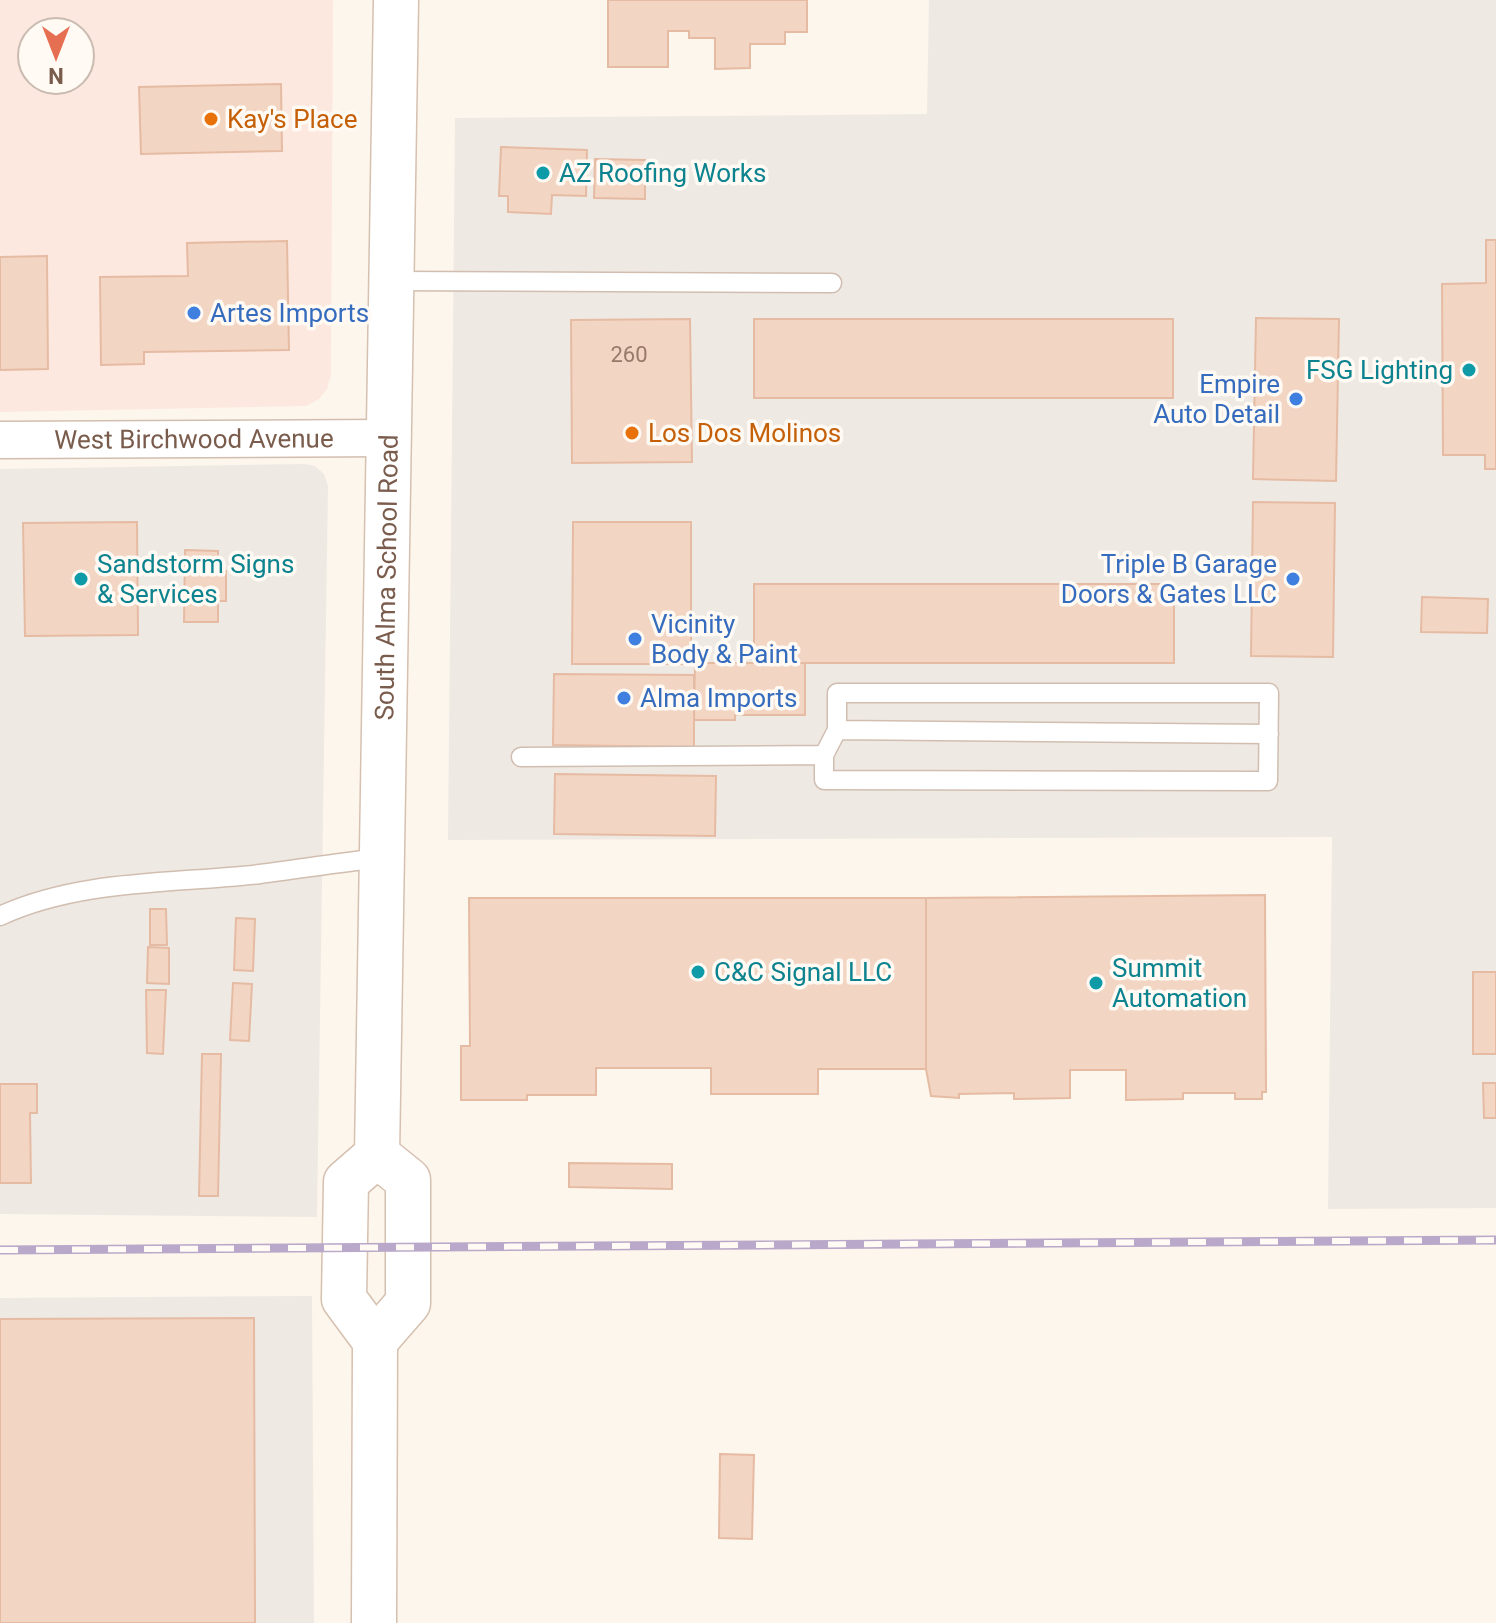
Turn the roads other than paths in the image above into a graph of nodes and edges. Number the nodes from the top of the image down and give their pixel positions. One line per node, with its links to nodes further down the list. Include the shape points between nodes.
1 (396, 0): 2 (main road, South Alma School Road)
2 (391, 281): 3 (lane); 4 (main road, South Alma School Road)
3 (832, 283)
4 (388, 438): 5 (street, West Birchwood Avenue); 10 (main road, South Alma School Road)
5 (0, 440)
6 (837, 730): 7 (lane); 7 (lane, via 837,693 1269,693); 8 (lane)
7 (1269, 734): 8 (lane, via 1268,781 824,780)
8 (824, 755): 9 (lane)
9 (521, 757)
10 (382, 858): 11 (lane, via 140,883 39,900); 12 (main road, South Alma School Road)
11 (0, 916)
12 (377, 1155): 13 (main road, via 346,1182 344,1299); 13 (main road, via 408,1180 408,1303)
13 (375, 1341): 14 (main road)
14 (374, 1623)

